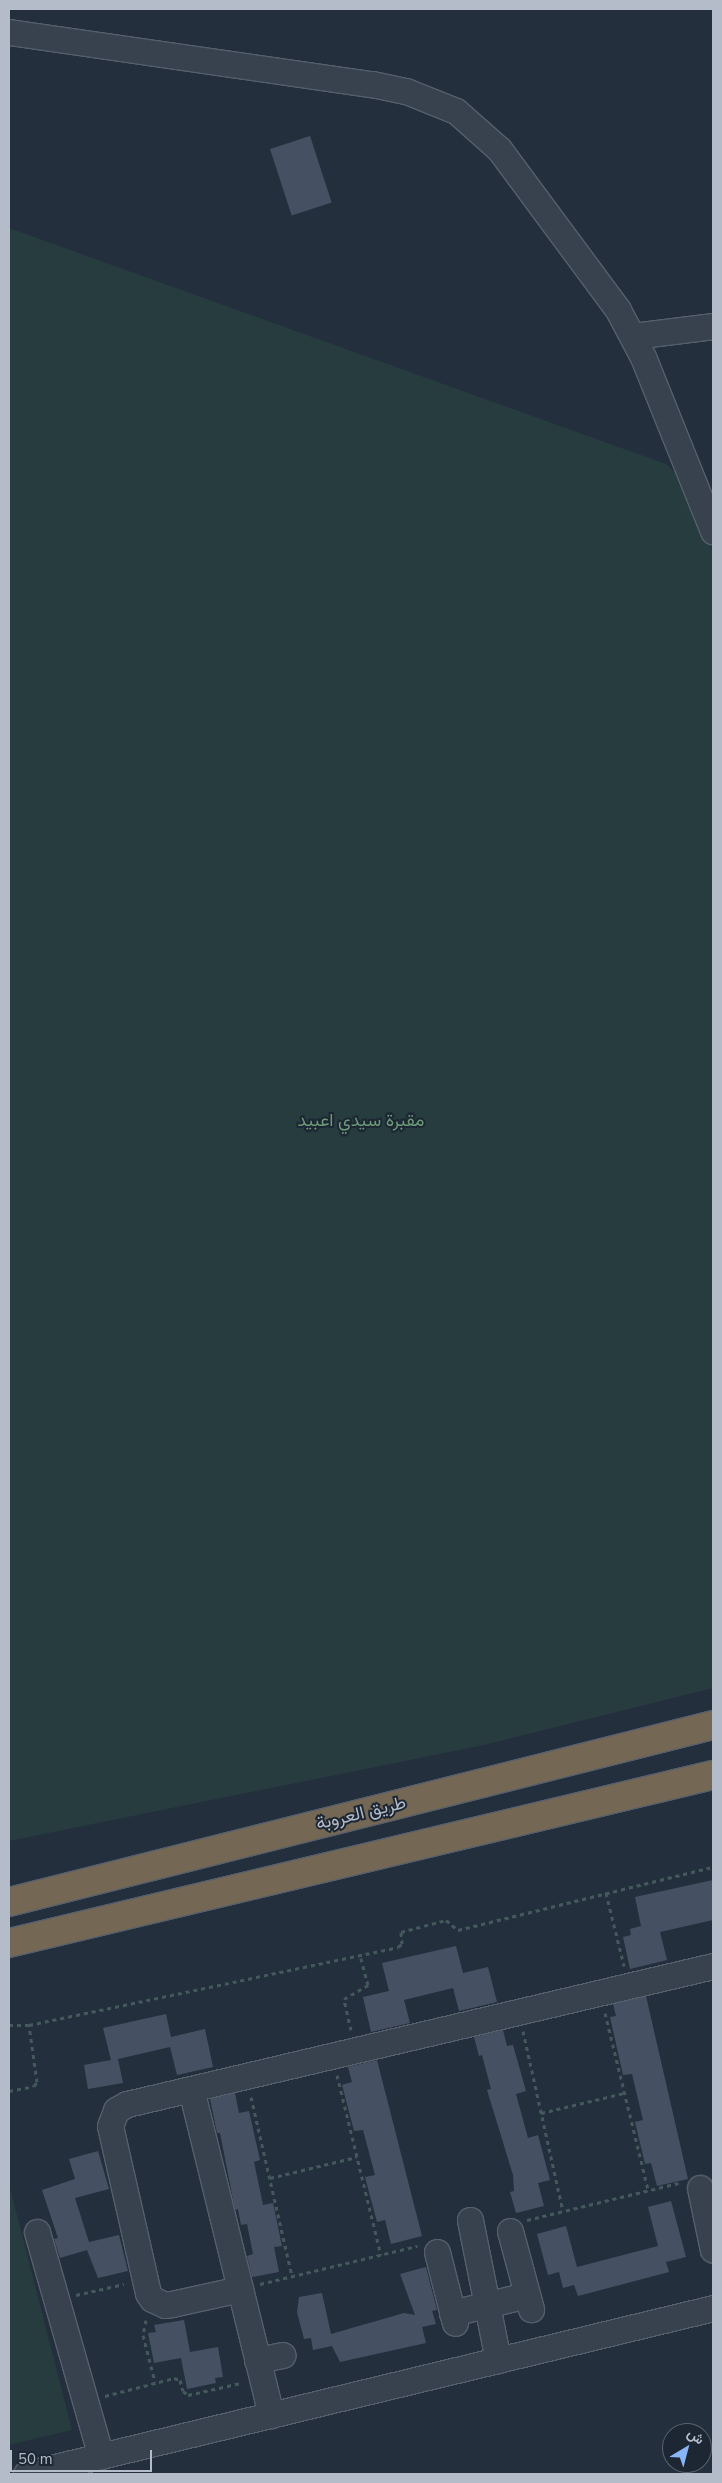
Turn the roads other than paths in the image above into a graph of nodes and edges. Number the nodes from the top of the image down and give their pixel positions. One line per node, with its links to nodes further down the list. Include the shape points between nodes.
1 (9, 32): 3 (street, via 372,84 406,91 448,107 478,128 499,149 601,285)
2 (713, 326): 3 (street)
3 (633, 336): 4 (street)
4 (713, 531)
5 (713, 1725): 7 (highway, طريق العروبة)
6 (713, 1775): 8 (highway)
7 (9, 1902)
8 (9, 1943)
9 (713, 1966): 10 (street)
10 (190, 2089): 17 (street); 17 (street, via 121,2106 110,2120 144,2278 148,2293 158,2303 172,2304)
11 (700, 2188): 15 (street)
12 (470, 2220): 18 (street)
13 (510, 2231): 18 (street, via 529,2302)
14 (37, 2232): 24 (street)
15 (713, 2247)
16 (437, 2252): 18 (street, via 453,2318)
17 (240, 2289): 22 (street)
18 (487, 2304): 21 (street)
19 (713, 2308): 21 (street)
20 (283, 2355): 22 (street)
21 (498, 2360): 23 (street)
22 (260, 2369): 23 (street)
23 (271, 2415): 24 (street)
24 (101, 2456): 25 (street)
25 (26, 2474)

